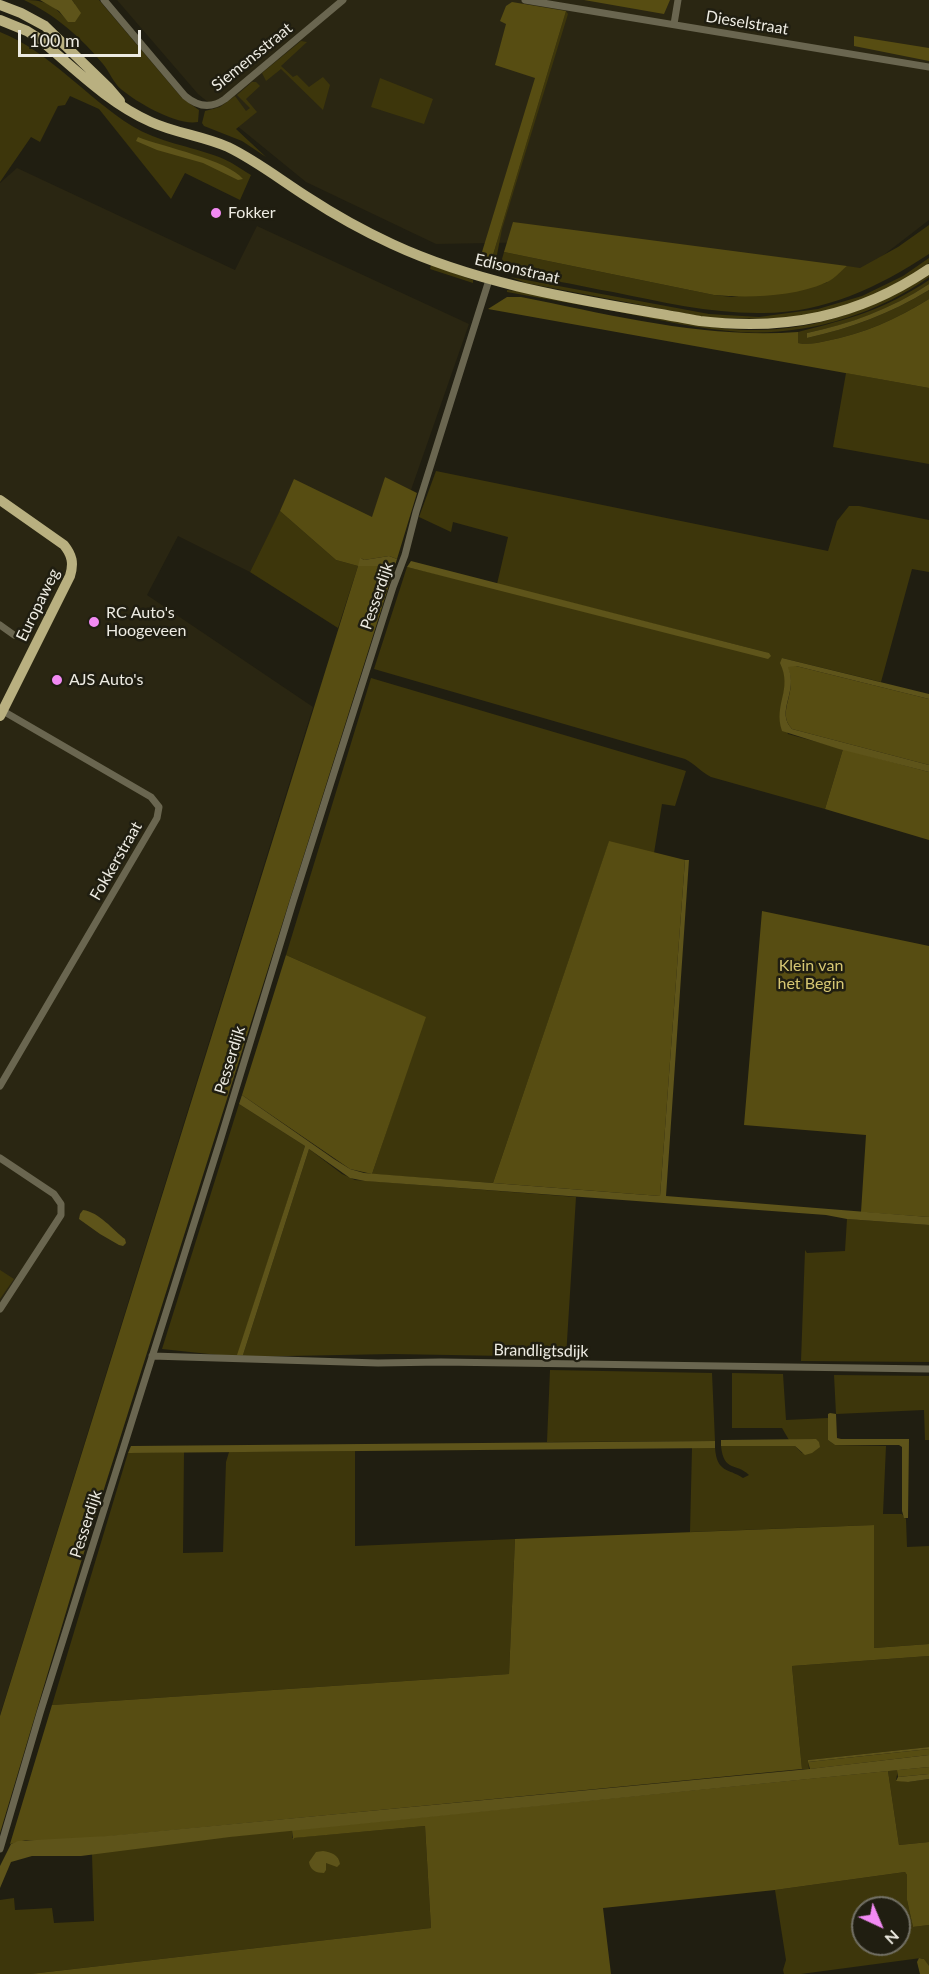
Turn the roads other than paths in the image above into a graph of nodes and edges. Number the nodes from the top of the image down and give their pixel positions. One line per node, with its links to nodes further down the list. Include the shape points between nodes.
1 (104, 0): 2 (street, Siemensstraat, via 185,96 203,106 225,99)
2 (342, 0)
3 (525, 0): 5 (street, Dieselstraat)
4 (678, 0): 8 (street)
5 (573, 4): 8 (street, Dieselstraat)
6 (0, 5): 10 (main road, Edisonstraat, via 45,27)
7 (0, 20): 10 (main road, Edisonstraat, via 27,31)
8 (674, 24): 9 (street, Dieselstraat)
9 (929, 67)
10 (124, 107): 12 (main road, Edisonstraat, via 165,128 228,148 337,215 395,245)
11 (929, 269): 12 (main road, Edisonstraat, via 910,282 846,311 757,325 700,321)
12 (489, 280): 20 (street, Pesserdijk)
13 (0, 500): 16 (main road, Europaweg, via 64,545 73,566)
14 (0, 625): 15 (street)
15 (14, 635)
16 (1, 713): 17 (street, Fokkerstraat, via 151,797 159,807 157,818)
17 (0, 1086)
18 (0, 1158): 19 (street, via 54,1194 61,1204 61,1215)
19 (0, 1309)
20 (152, 1356): 21 (street, Brandligtsdijk, via 378,1363); 22 (street, Pesserdijk)
21 (929, 1369)
22 (0, 1849)

